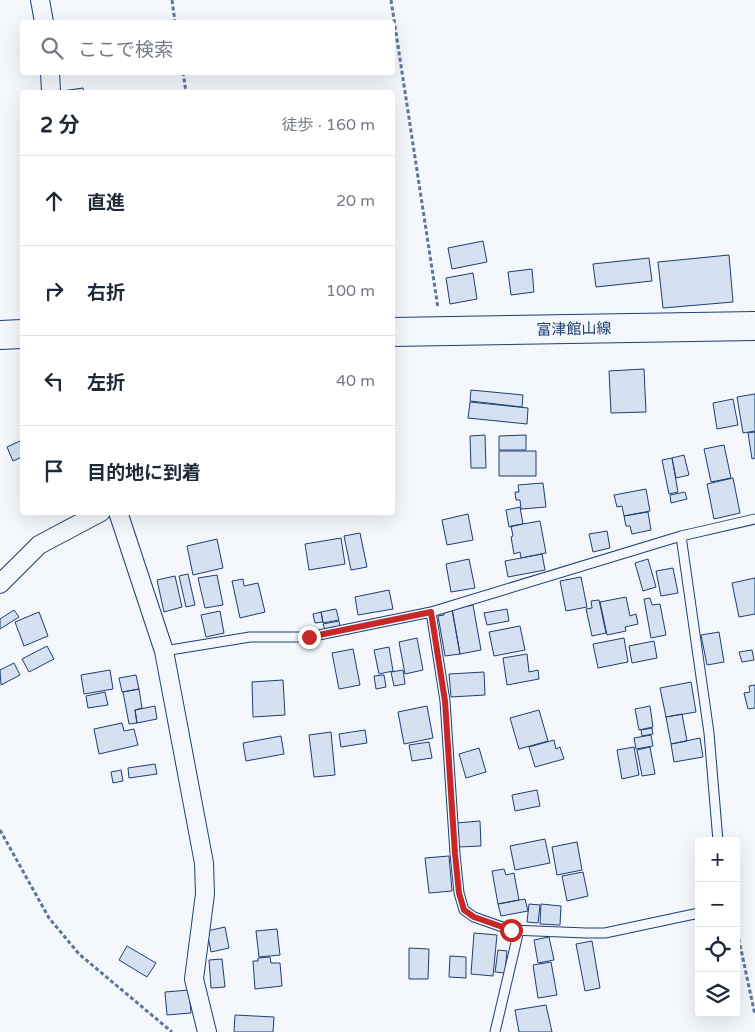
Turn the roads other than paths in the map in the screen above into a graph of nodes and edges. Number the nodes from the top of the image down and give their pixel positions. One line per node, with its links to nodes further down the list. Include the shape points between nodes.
1 (40, 0): 2 (street)
2 (44, 20)
3 (50, 75): 4 (street)
4 (51, 90)
5 (755, 326): 6 (main road, 富津館山線)
6 (395, 332)
7 (20, 334): 8 (main road)
8 (0, 335)
9 (95, 515): 13 (street, via 39,545)
10 (119, 515): 15 (street)
11 (755, 520): 12 (lane)
12 (681, 536): 14 (lane); 16 (lane, via 709,733)
13 (0, 584)
14 (431, 612): 15 (lane, via 309,637 250,637); 18 (lane, via 445,701 459,893 464,910 474,917)
15 (164, 651): 19 (street, via 204,863 205,894 194,979)
16 (718, 837)
17 (695, 914): 18 (lane, via 605,933)
18 (519, 930): 20 (lane)
19 (207, 1032)
20 (494, 1032)

